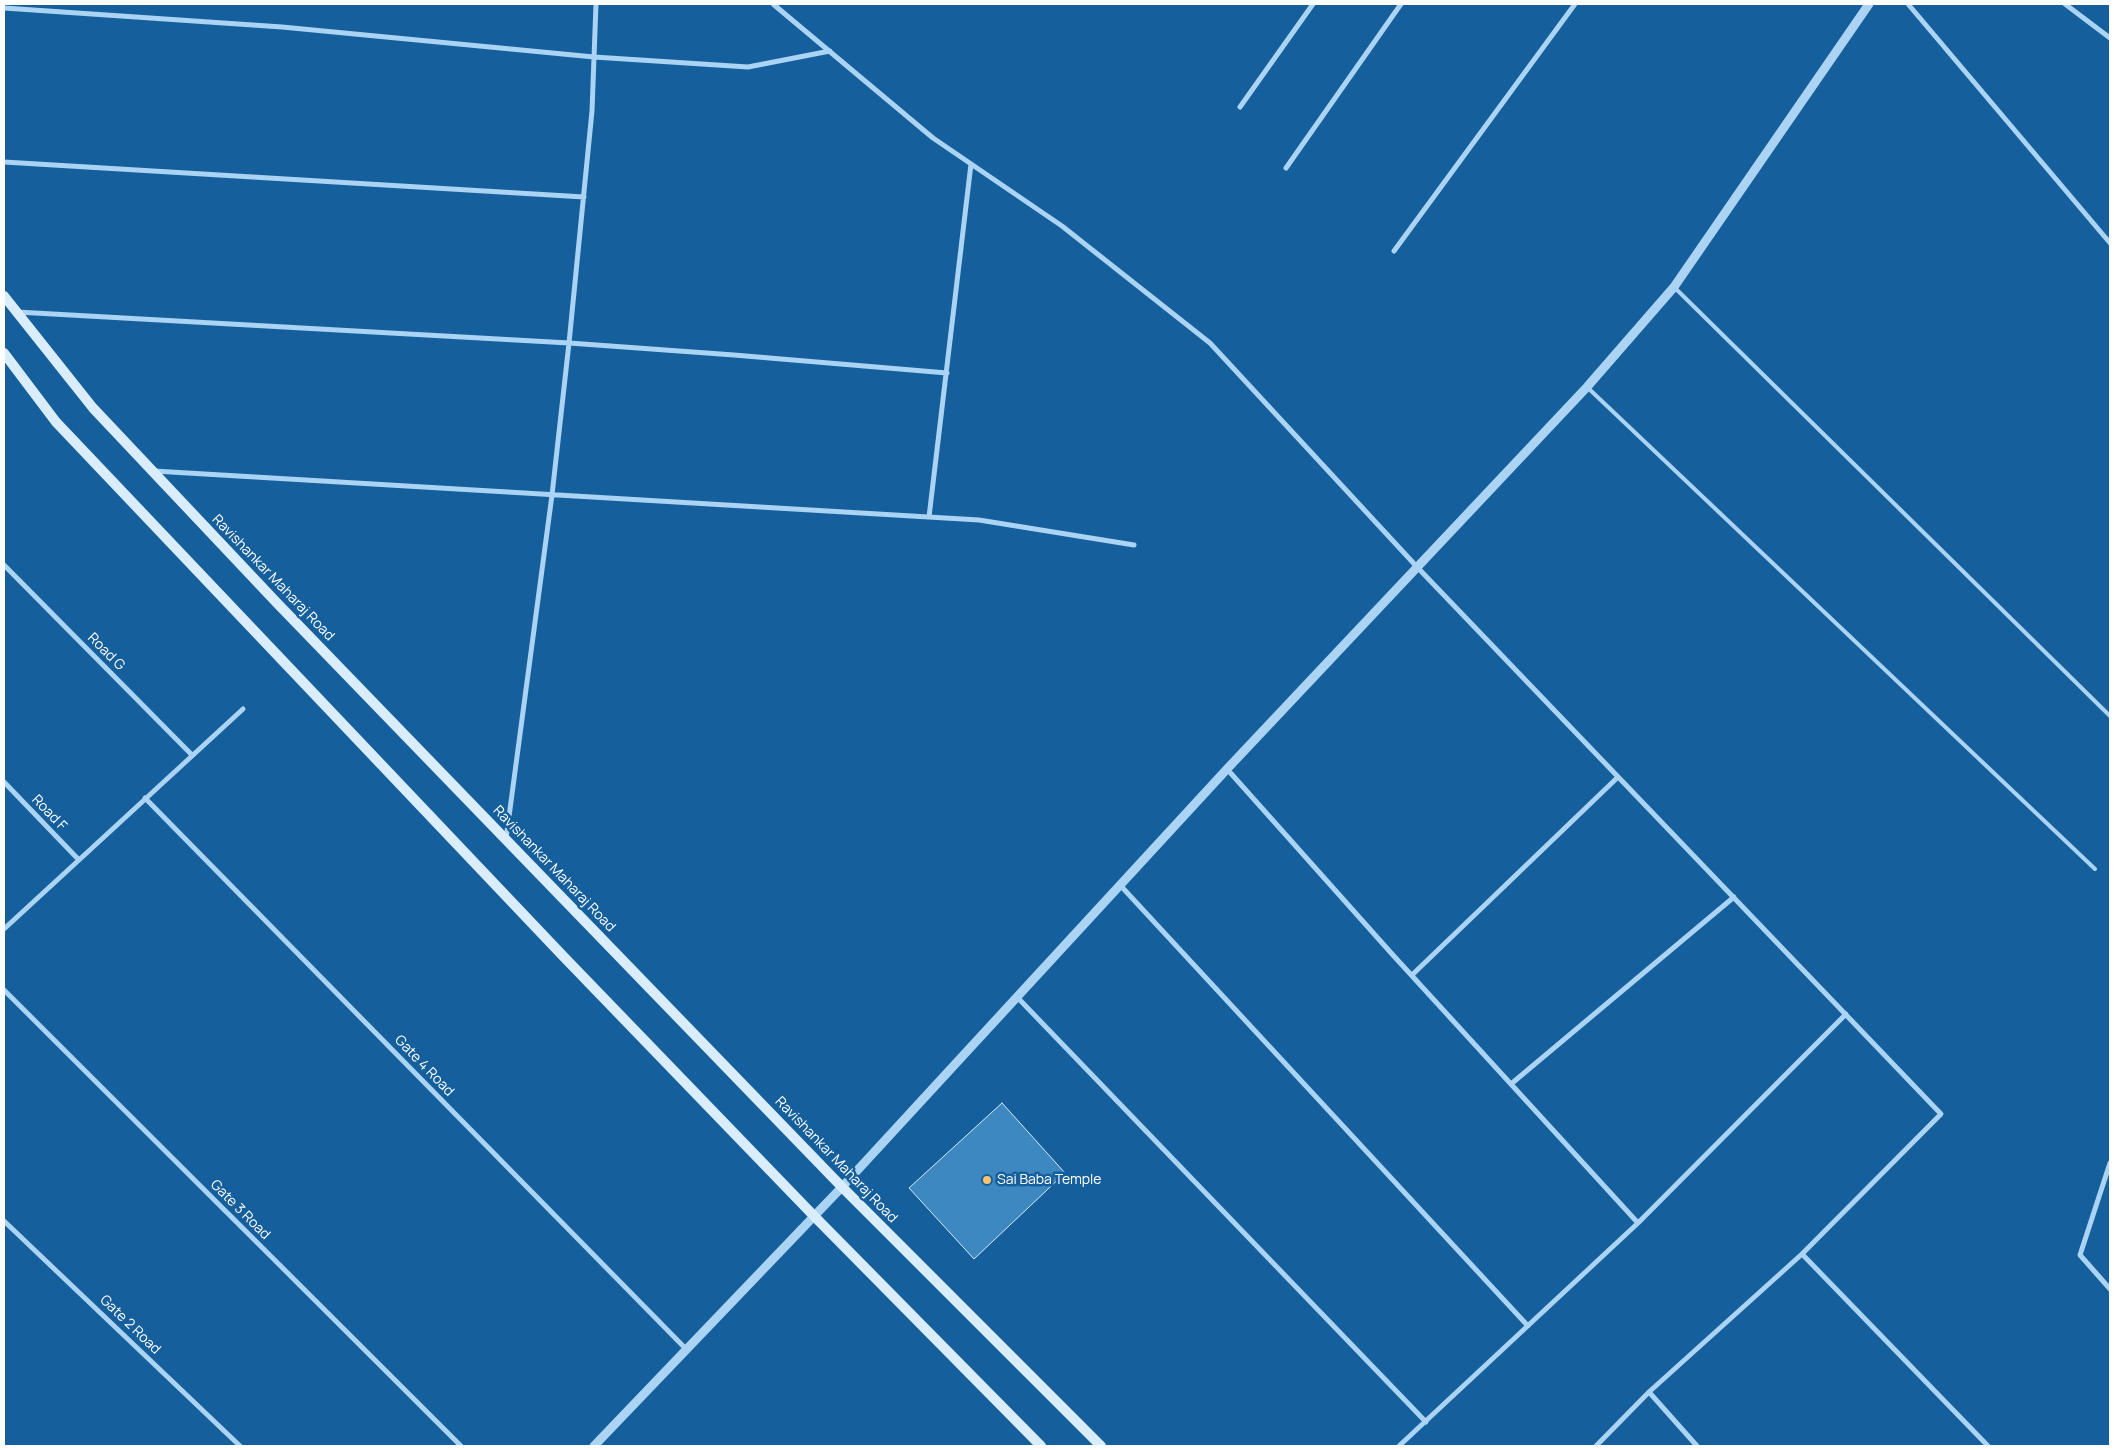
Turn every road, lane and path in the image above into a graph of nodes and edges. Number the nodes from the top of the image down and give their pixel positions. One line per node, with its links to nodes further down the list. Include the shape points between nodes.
1 (596, 4): 12 (street)
2 (773, 4): 11 (street)
3 (1313, 4): 13 (street)
4 (1401, 4): 16 (street)
5 (1575, 4): 19 (street)
6 (1869, 4): 20 (street)
7 (1908, 4): 18 (street)
8 (2065, 4): 10 (street)
9 (4, 8): 12 (street, via 282,27)
10 (2110, 38)
11 (830, 51): 12 (street, via 748,67); 15 (street, via 933,138)
12 (594, 57): 17 (street)
13 (1240, 108)
14 (4, 162): 17 (street)
15 (971, 164): 25 (street); 32 (street, via 1062,226 1210,343)
16 (1286, 168)
17 (584, 197): 23 (street)
18 (2110, 243)
19 (1394, 252)
20 (1674, 287): 26 (street); 34 (lane)
21 (4, 296): 22 (main road, Ravishankar Maharaj Road)
22 (17, 312): 23 (street); 27 (main road, Ravishankar Maharaj Road, via 92,408)
23 (569, 343): 25 (street); 28 (street)
24 (4, 353): 53 (main road, via 56,422 562,956)
25 (947, 373): 29 (street)
26 (1587, 387): 32 (street); 42 (lane)
27 (151, 470): 28 (street); 40 (main road, Ravishankar Maharaj Road)
28 (552, 495): 29 (street); 40 (street)
29 (929, 517): 30 (street, via 979,520)
30 (1134, 545)
31 (4, 565): 35 (street, Road G)
32 (1418, 568): 36 (street); 37 (street)
33 (243, 709): 35 (street)
34 (2110, 716)
35 (192, 755): 39 (street)
36 (1227, 769): 43 (street); 46 (street)
37 (1618, 777): 44 (street); 46 (street)
38 (4, 782): 41 (street, Road F)
39 (145, 798): 41 (street); 59 (street, Gate 4 Road)
40 (506, 840): 52 (main road, Ravishankar Maharaj Road)
41 (79, 860): 45 (street)
42 (2095, 869)
43 (1120, 885): 48 (street); 58 (street)
44 (1734, 897): 49 (street); 50 (street)
45 (4, 929)
46 (1412, 975): 50 (street)
47 (4, 990): 63 (street, Gate 3 Road)
48 (1017, 997): 52 (street); 61 (street)
49 (1846, 1014): 55 (street); 56 (street, via 1942,1114)
50 (1511, 1084): 55 (street)
51 (2110, 1163): 57 (street, via 2080,1254)
52 (842, 1187): 53 (street); 66 (main road, Ravishankar Maharaj Road)
53 (814, 1216): 59 (street); 65 (main road)
54 (4, 1221): 62 (street, Gate 2 Road)
55 (1638, 1224): 58 (street)
56 (1802, 1254): 60 (street); 70 (street)
57 (2110, 1289)
58 (1528, 1326): 61 (street)
59 (686, 1350): 64 (street)
60 (1649, 1392): 68 (street); 69 (street)
61 (1426, 1422): 67 (street)
62 (240, 1446)
63 (461, 1446)
64 (594, 1446)
65 (1041, 1446)
66 (1101, 1446)
67 (1399, 1446)
68 (1596, 1446)
69 (1698, 1446)
70 (1988, 1446)

